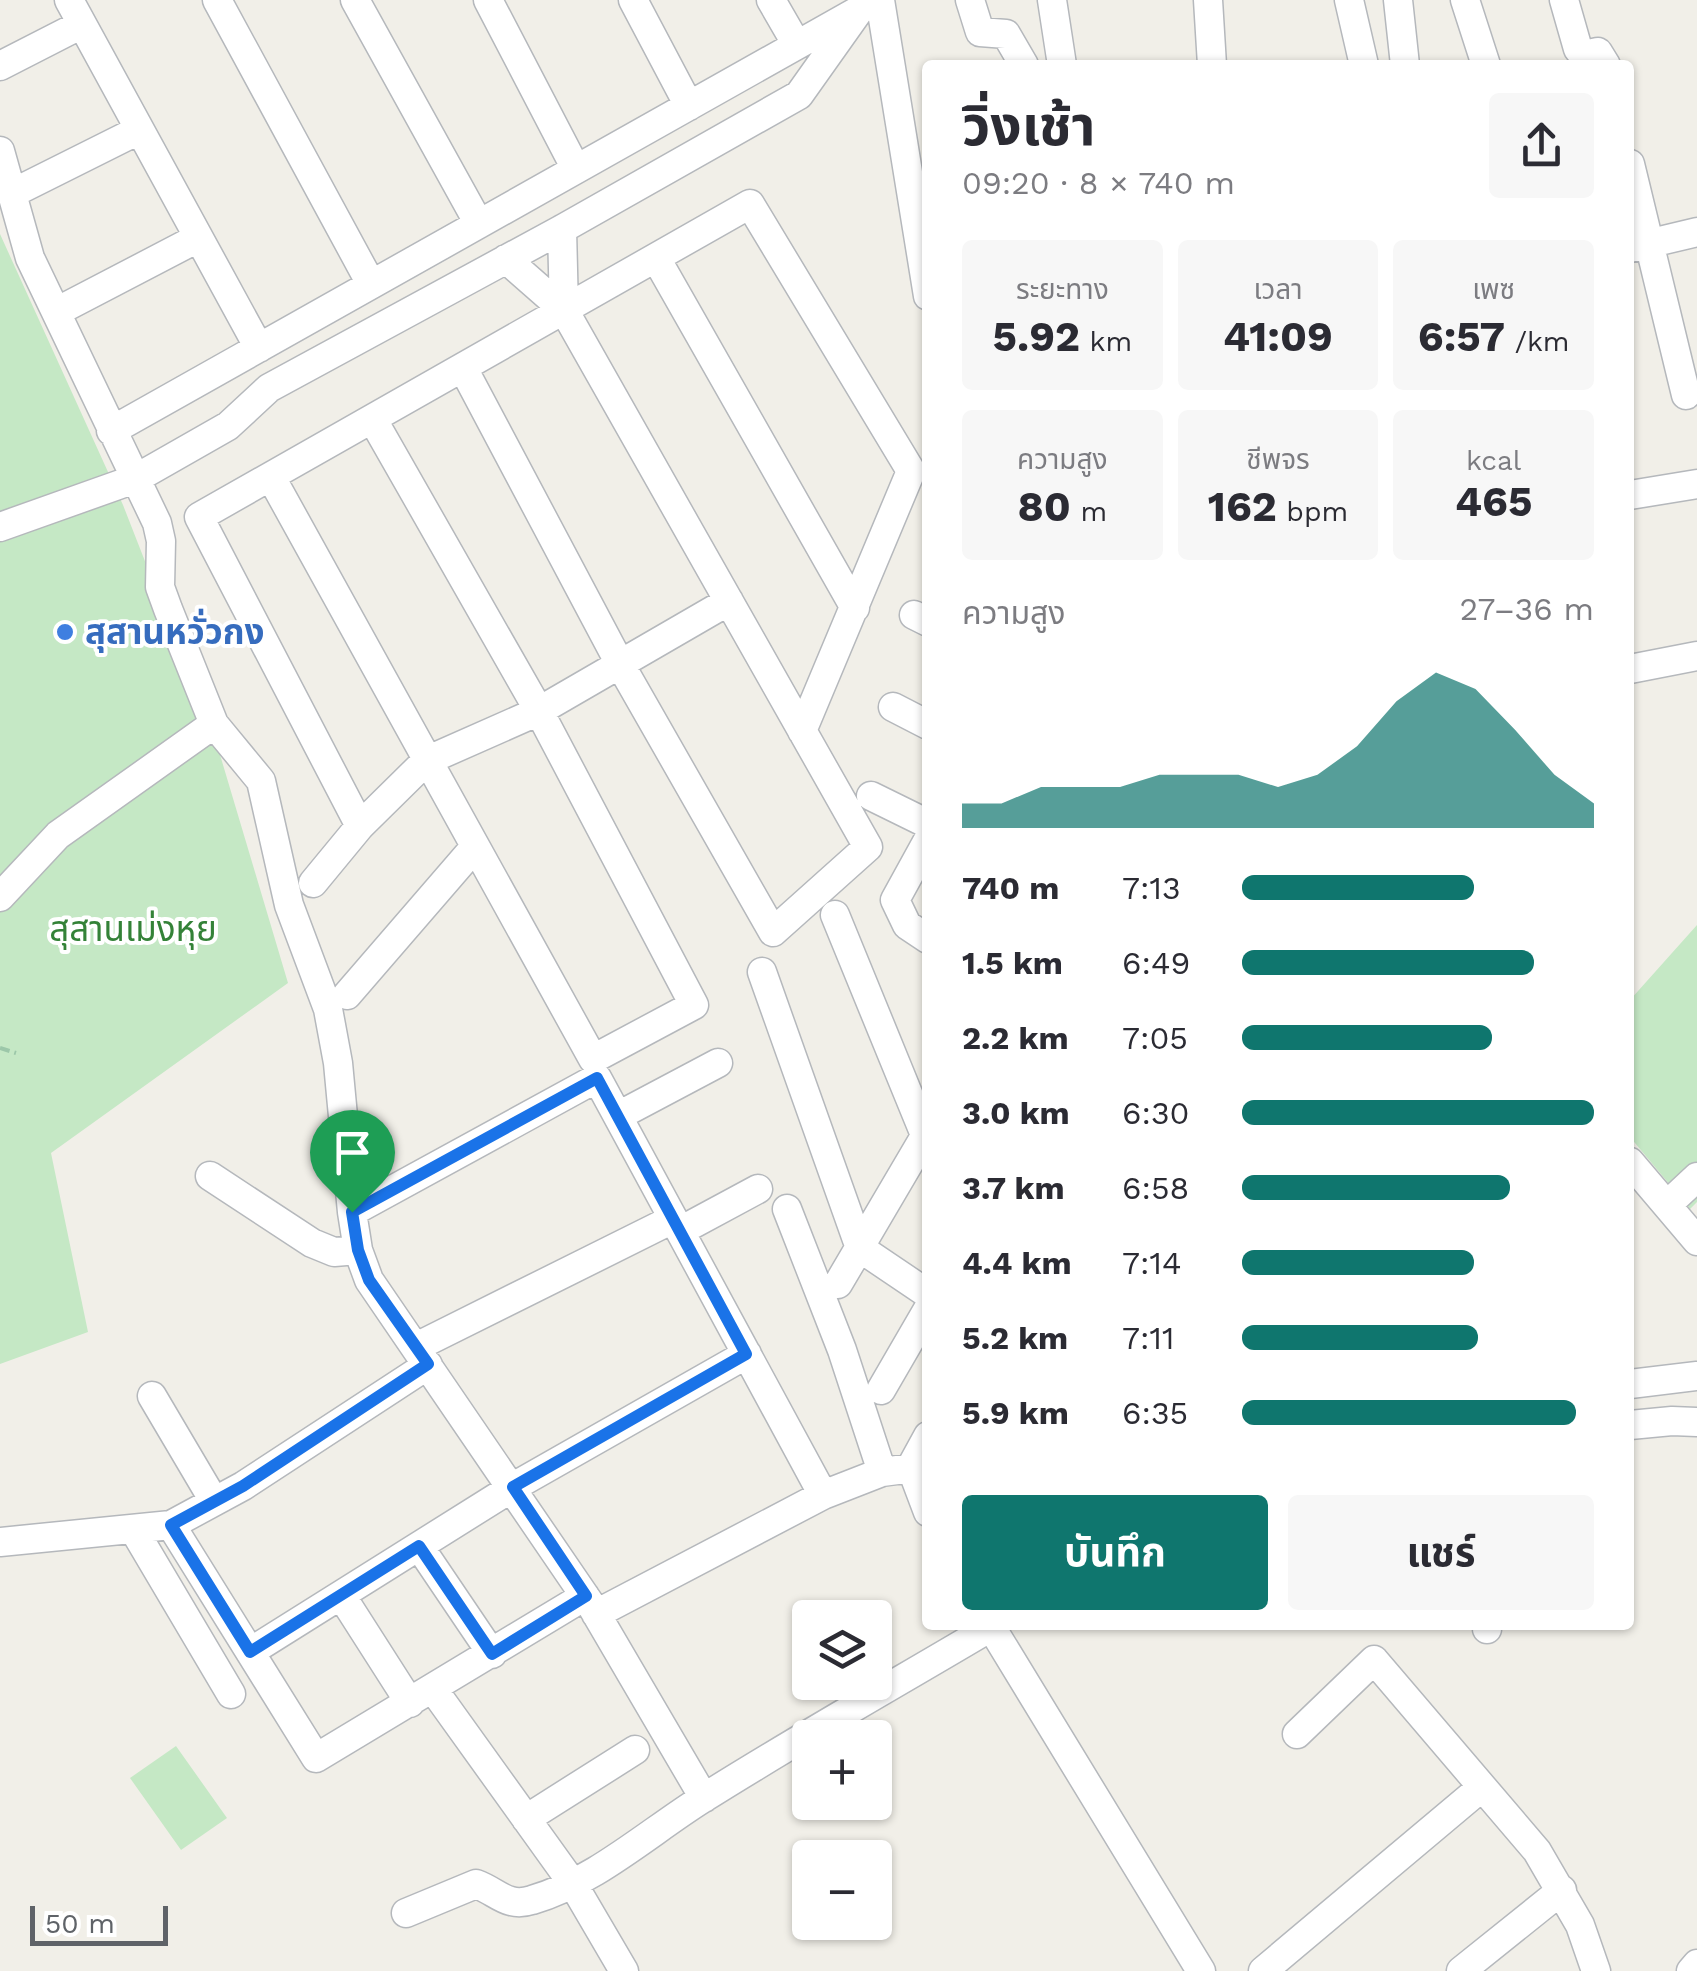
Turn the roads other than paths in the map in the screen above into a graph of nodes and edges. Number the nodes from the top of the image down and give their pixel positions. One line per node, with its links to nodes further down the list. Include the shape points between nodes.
1 (218, 0): 39 (street)
2 (355, 0): 31 (street)
3 (488, 0): 28 (street)
4 (632, 0): 25 (street)
5 (771, 0): 16 (street)
6 (970, 0): 17 (street, via 980,32 1006,34)
7 (1052, 0): 18 (street)
8 (1236, 0): 14 (street)
9 (1350, 0): 20 (street)
10 (1398, 0): 21 (street)
11 (1466, 0): 22 (street)
12 (1564, 0): 23 (street, via 1578,49 1584,55 1598,52)
13 (873, 3): 16 (street); 32 (street, via 799,95); 38 (street)
14 (1208, 5): 19 (street)
15 (75, 12): 24 (street); 26 (street)
16 (797, 45): 25 (street)
17 (1021, 60)
18 (1061, 60)
19 (1212, 60)
20 (1363, 60)
21 (1404, 60)
22 (1484, 60)
23 (1603, 60)
24 (0, 66)
25 (689, 106): 28 (street)
26 (139, 130): 29 (street); 34 (street)
27 (0, 151): 29 (street)
28 (576, 169): 31 (street)
29 (11, 194): 41 (street, via 30,258)
30 (1634, 197): 35 (street)
31 (479, 224): 39 (street)
32 (562, 229): 37 (street); 40 (street)
33 (1697, 232): 35 (street)
34 (198, 238): 41 (street); 42 (street)
35 (1640, 246): 44 (street)
36 (656, 258): 40 (street); 53 (street); 53 (street, via 750,204 911,471)
37 (506, 259): 40 (street); 48 (street, via 269,388 228,426)
38 (922, 264)
39 (372, 284): 42 (street)
40 (564, 310): 43 (street); 52 (street)
41 (56, 312): 46 (street)
42 (259, 348): 46 (street)
43 (464, 368): 45 (street); 55 (street)
44 (1686, 395)
45 (373, 420): 47 (street); 58 (street)
46 (111, 431): 48 (street)
47 (271, 477): 62 (street); 65 (street, via 199,517)
48 (135, 479): 51 (street); 60 (street, via 157,523 164,598)
49 (1697, 484): 50 (street)
50 (1634, 494)
51 (0, 528)
52 (729, 601): 55 (street); 61 (street)
53 (855, 608): 61 (street)
54 (1697, 656): 56 (street)
55 (620, 664): 58 (street); 61 (street, via 773,932 868,847)
56 (1634, 668)
57 (893, 707): 59 (street)
58 (539, 711): 62 (street); 66 (street, via 694,1005 593,1059)
59 (922, 721)
60 (214, 724): 69 (street, via 58,834); 84 (street, via 261,781 289,906 328,1009)
61 (802, 731)
62 (426, 761): 65 (street); 66 (street)
63 (871, 796): 64 (street)
64 (922, 821)
65 (360, 826): 68 (street)
66 (474, 848): 73 (street)
67 (922, 851): 71 (street, via 895,900 908,925)
68 (312, 884)
69 (0, 897)
70 (835, 916): 76 (street)
71 (922, 934)
72 (762, 972): 87 (street)
73 (347, 995)
74 (718, 1064): 75 (street)
75 (618, 1116): 84 (street, via 597,1078); 85 (street)
76 (922, 1143)
77 (922, 1148): 87 (street)
78 (1634, 1167): 82 (street)
79 (210, 1176): 88 (street, via 326,1250)
80 (1697, 1177): 82 (street)
81 (758, 1189): 85 (street)
82 (1667, 1205): 86 (street)
83 (787, 1210): 101 (street)
84 (352, 1212): 88 (street)
85 (676, 1225): 92 (street); 93 (street)
86 (1697, 1241)
87 (860, 1248): 89 (street); 90 (street)
88 (358, 1250): 93 (street, via 369,1280)
89 (838, 1284)
90 (922, 1290)
91 (922, 1319): 96 (street)
92 (746, 1354): 102 (street); 103 (street)
93 (422, 1356): 102 (street); 104 (street)
94 (1697, 1376): 95 (street)
95 (1634, 1384)
96 (881, 1390)
97 (152, 1396): 104 (street)
98 (1697, 1422): 99 (street)
99 (1634, 1425)
100 (919, 1466): 101 (street)
101 (882, 1472): 103 (street)
102 (513, 1487): 108 (street); 110 (street)
103 (823, 1495): 110 (street)
104 (214, 1502): 105 (street)
105 (171, 1525): 106 (street); 113 (street)
106 (134, 1530): 107 (street); 115 (street)
107 (0, 1542)
108 (419, 1546): 109 (street); 114 (street)
109 (341, 1595): 113 (street); 116 (street)
110 (591, 1605): 114 (street); 120 (street)
111 (984, 1630): 120 (street)
112 (993, 1630): 127 (street)
113 (250, 1652): 116 (street, via 316,1758)
114 (492, 1654): 116 (street)
115 (231, 1694)
116 (422, 1696): 121 (street)
117 (1297, 1734): 119 (street, via 1374,1660)
118 (635, 1750): 121 (street)
119 (1482, 1787): 123 (street); 128 (street)
120 (704, 1798): 122 (street)
121 (526, 1819): 122 (street)
122 (572, 1884): 124 (street, via 514,1903 476,1884); 126 (street)
123 (1562, 1890): 129 (street); 130 (street)
124 (406, 1913)
125 (1697, 1964): 131 (street)
126 (623, 1967)
127 (1201, 1971)
128 (1263, 1971)
129 (1462, 1971)
130 (1596, 1971)
131 (1691, 1971)

